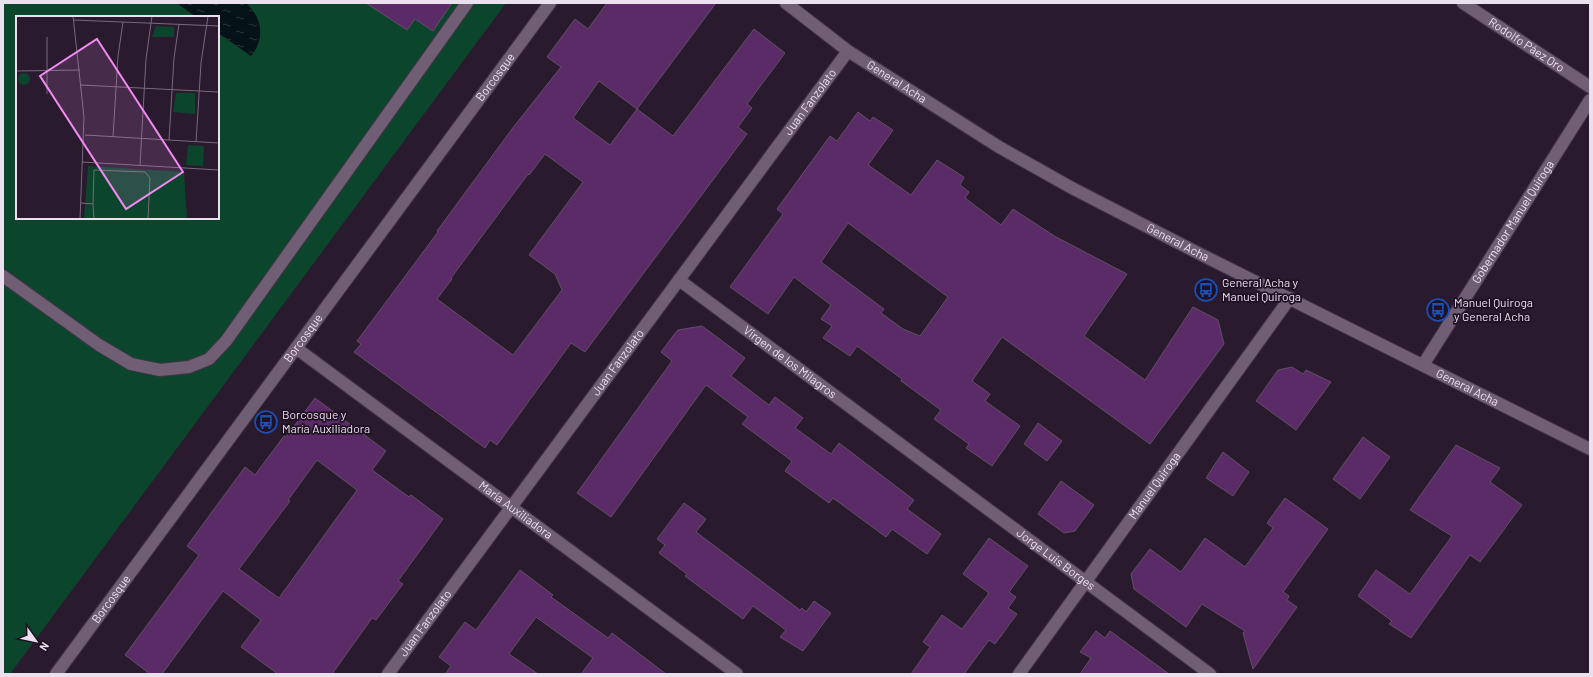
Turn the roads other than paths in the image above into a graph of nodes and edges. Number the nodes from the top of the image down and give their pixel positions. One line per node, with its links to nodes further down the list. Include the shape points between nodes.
1 (467, 3): 8 (street, via 231,334 209,359 190,367 160,370 131,364 99,346)
2 (550, 3): 11 (street, Borcosque)
3 (786, 3): 5 (street, General Acha)
4 (1463, 3): 6 (street, Rodolfo Páez Oro)
5 (848, 51): 9 (street, Juan Fanzolato); 10 (street, General Acha, via 999,147 1087,195)
6 (1590, 87)
7 (1590, 100): 12 (street, Gobernador Manuel Quiroga)
8 (3, 276)
9 (679, 280): 13 (street, Virgen de los Milagros); 15 (street, Juan Fanzolato)
10 (1290, 298): 12 (street, General Acha); 16 (street, Manuel Quiroga)
11 (296, 348): 15 (street, María Auxiliadora); 18 (street, Borcosque)
12 (1423, 365): 14 (street, General Acha)
13 (901, 445): 16 (street, Jorge Luis Borges)
14 (1590, 449)
15 (511, 507): 17 (street, María Auxiliadora); 19 (street, Juan Fanzolato)
16 (1086, 582): 20 (street, Manuel Quiroga); 21 (street, Jorge Luis Borges)
17 (736, 673)
18 (56, 674)
19 (388, 674)
20 (1019, 674)
21 (1210, 674)

